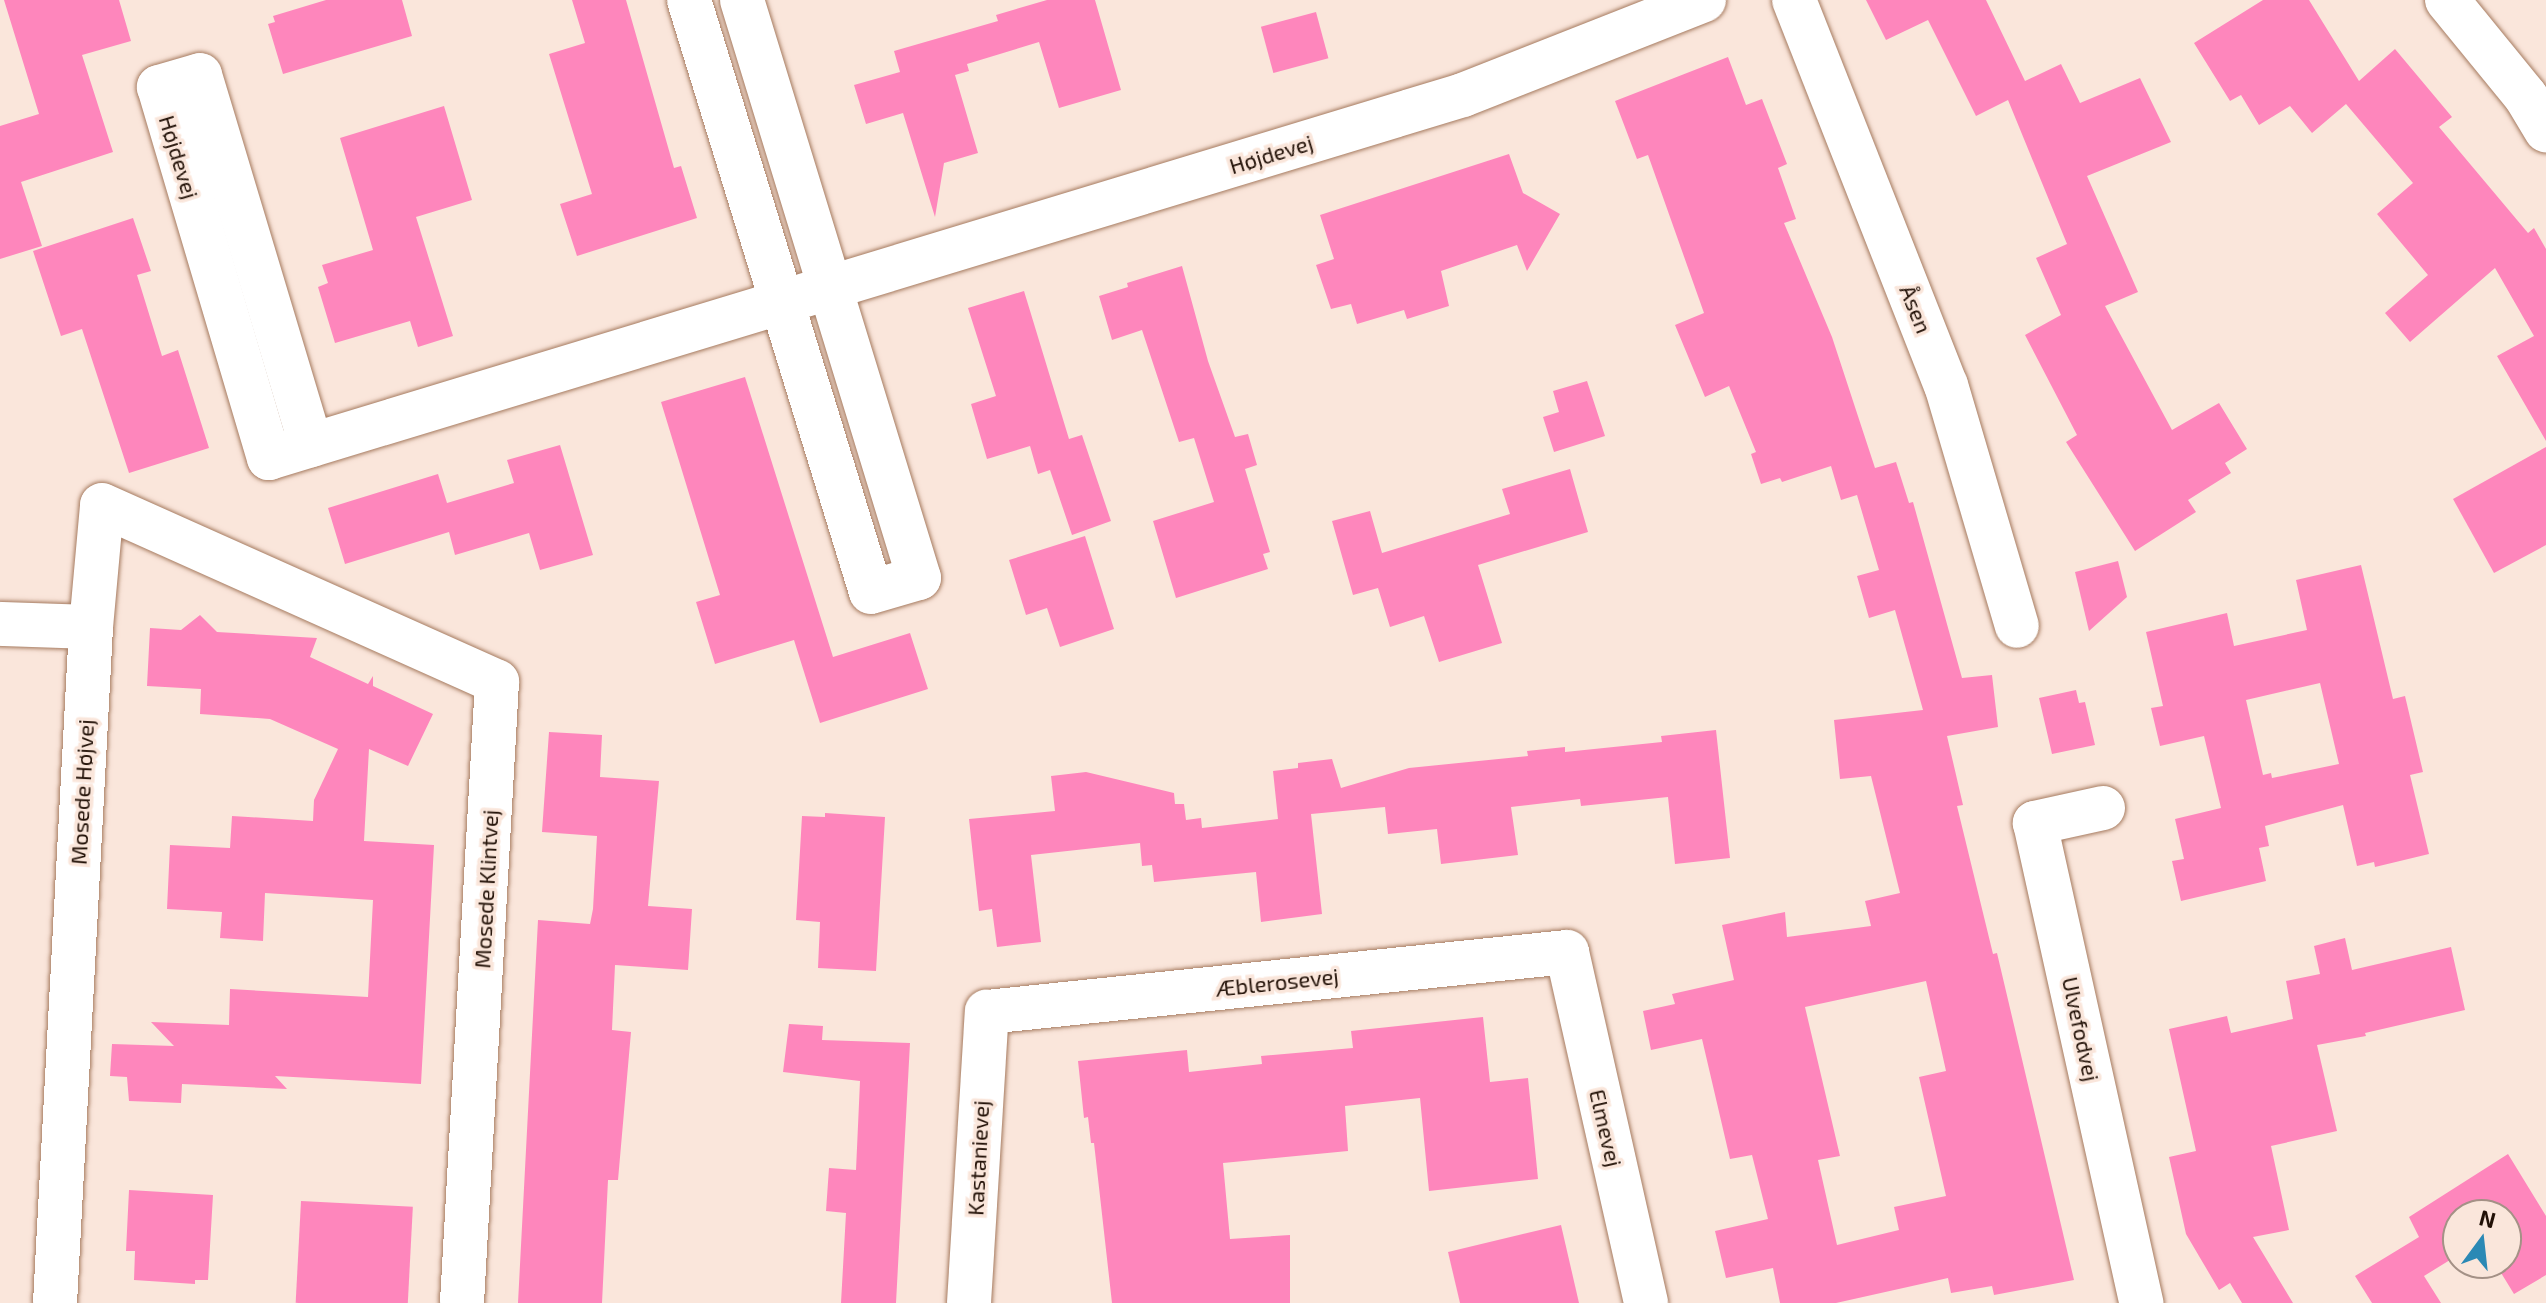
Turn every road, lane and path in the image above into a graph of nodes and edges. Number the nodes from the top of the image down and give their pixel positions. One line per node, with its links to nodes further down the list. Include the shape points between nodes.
1 (689, 0): 8 (street)
2 (742, 0): 7 (street)
3 (1704, 0): 7 (street, Højdevej, via 1463,95)
4 (1794, 0): 12 (street, Åsen, via 1946,385)
5 (2447, 0): 6 (street, via 2526,97)
6 (2546, 130)
7 (831, 288): 8 (street, Højdevej); 8 (street, via 919,578 871,592)
8 (782, 303): 9 (street, Højdevej)
9 (311, 445): 9 (street, Højdevej, via 200,75 159,87 269,458)
10 (306, 599): 13 (street, Mosede Højvej, via 102,505); 18 (street, Mosede Klintvej, via 497,682)
11 (0, 624): 13 (street)
12 (2017, 626)
13 (91, 627): 17 (street, Mosede Højvej)
14 (2103, 808): 21 (street, Ulvefodvej, via 2035,823)
15 (1567, 952): 16 (street, Æblerosevej); 20 (street, Elmevej)
16 (987, 1012): 19 (street, Kastanievej)
17 (55, 1303)
18 (462, 1303)
19 (969, 1303)
20 (1646, 1303)
21 (2141, 1303)

